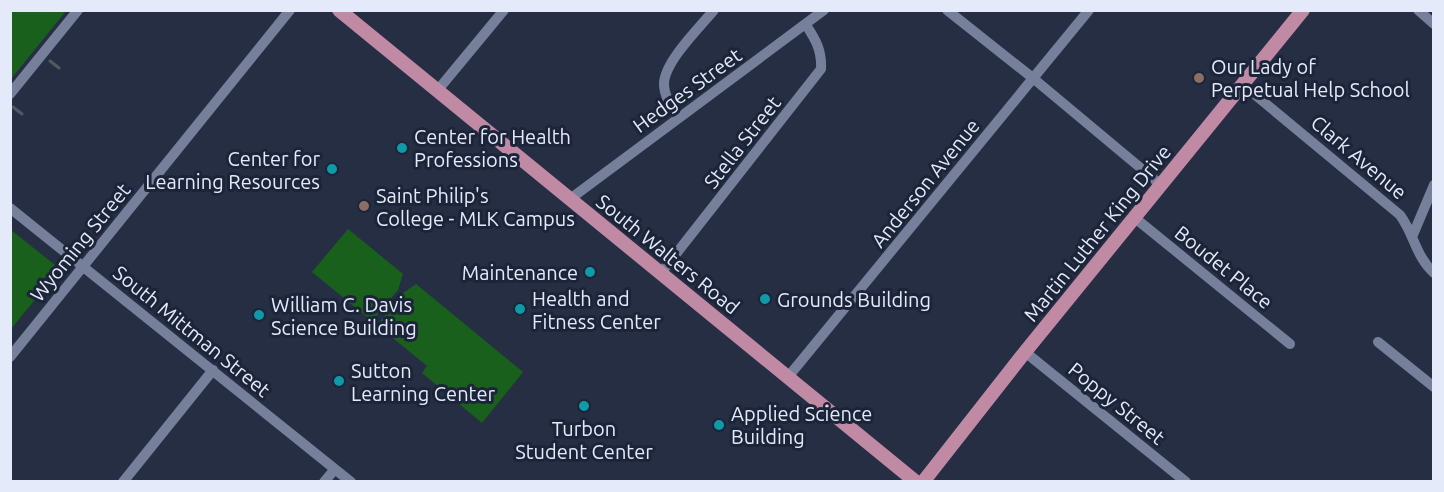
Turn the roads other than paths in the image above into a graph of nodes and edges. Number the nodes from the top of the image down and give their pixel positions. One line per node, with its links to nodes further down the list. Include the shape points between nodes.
1 (78, 10): 16 (street)
2 (290, 10): 24 (street, Wyoming Street)
3 (339, 10): 15 (main road, South Walters Road)
4 (504, 10): 15 (street)
5 (714, 10): 17 (street, via 665,75 665,92)
6 (824, 10): 12 (street, Hedges Street)
7 (947, 10): 13 (street)
8 (1089, 10): 13 (street, Anderson Avenue)
9 (1303, 10): 14 (main road, Martin Luther King Drive)
10 (1418, 10): 11 (street)
11 (1434, 24)
12 (806, 26): 17 (street, Hedges Street); 25 (street, Stella Street, via 817,42 821,69)
13 (1034, 79): 18 (street); 32 (street, Anderson Avenue)
14 (1242, 84): 18 (main road, Martin Luther King Drive); 23 (street, Clark Avenue, via 1392,208 1406,222)
15 (437, 91): 20 (main road, South Walters Road)
16 (10, 94)
17 (678, 118): 20 (street, Hedges Street)
18 (1161, 185): 22 (main road, Martin Luther King Drive)
19 (1434, 185): 23 (street)
20 (570, 199): 25 (main road, South Walters Road)
21 (10, 208): 24 (street, South Mittman Street)
22 (1135, 218): 28 (street, Boudet Place); 29 (main road, Martin Luther King Drive)
23 (1412, 237): 26 (street, Clark Avenue, via 1419,256)
24 (83, 266): 30 (street, Wyoming Street); 31 (street, South Mittman Street)
25 (661, 273): 32 (main road, South Walters Road)
26 (1434, 273)
27 (1378, 342): 33 (street)
28 (1290, 344)
29 (1025, 352): 39 (main road, Martin Luther King Drive); 40 (street, Poppy Street)
30 (10, 357)
31 (213, 370): 34 (street, South Mittman Street); 35 (street)
32 (788, 377): 38 (main road, South Walters Road)
33 (1434, 387)
34 (335, 469): 36 (street); 37 (street, South Mittman Street)
35 (123, 482)
36 (324, 482)
37 (351, 482)
38 (916, 482)
39 (923, 482)
40 (1186, 482)

